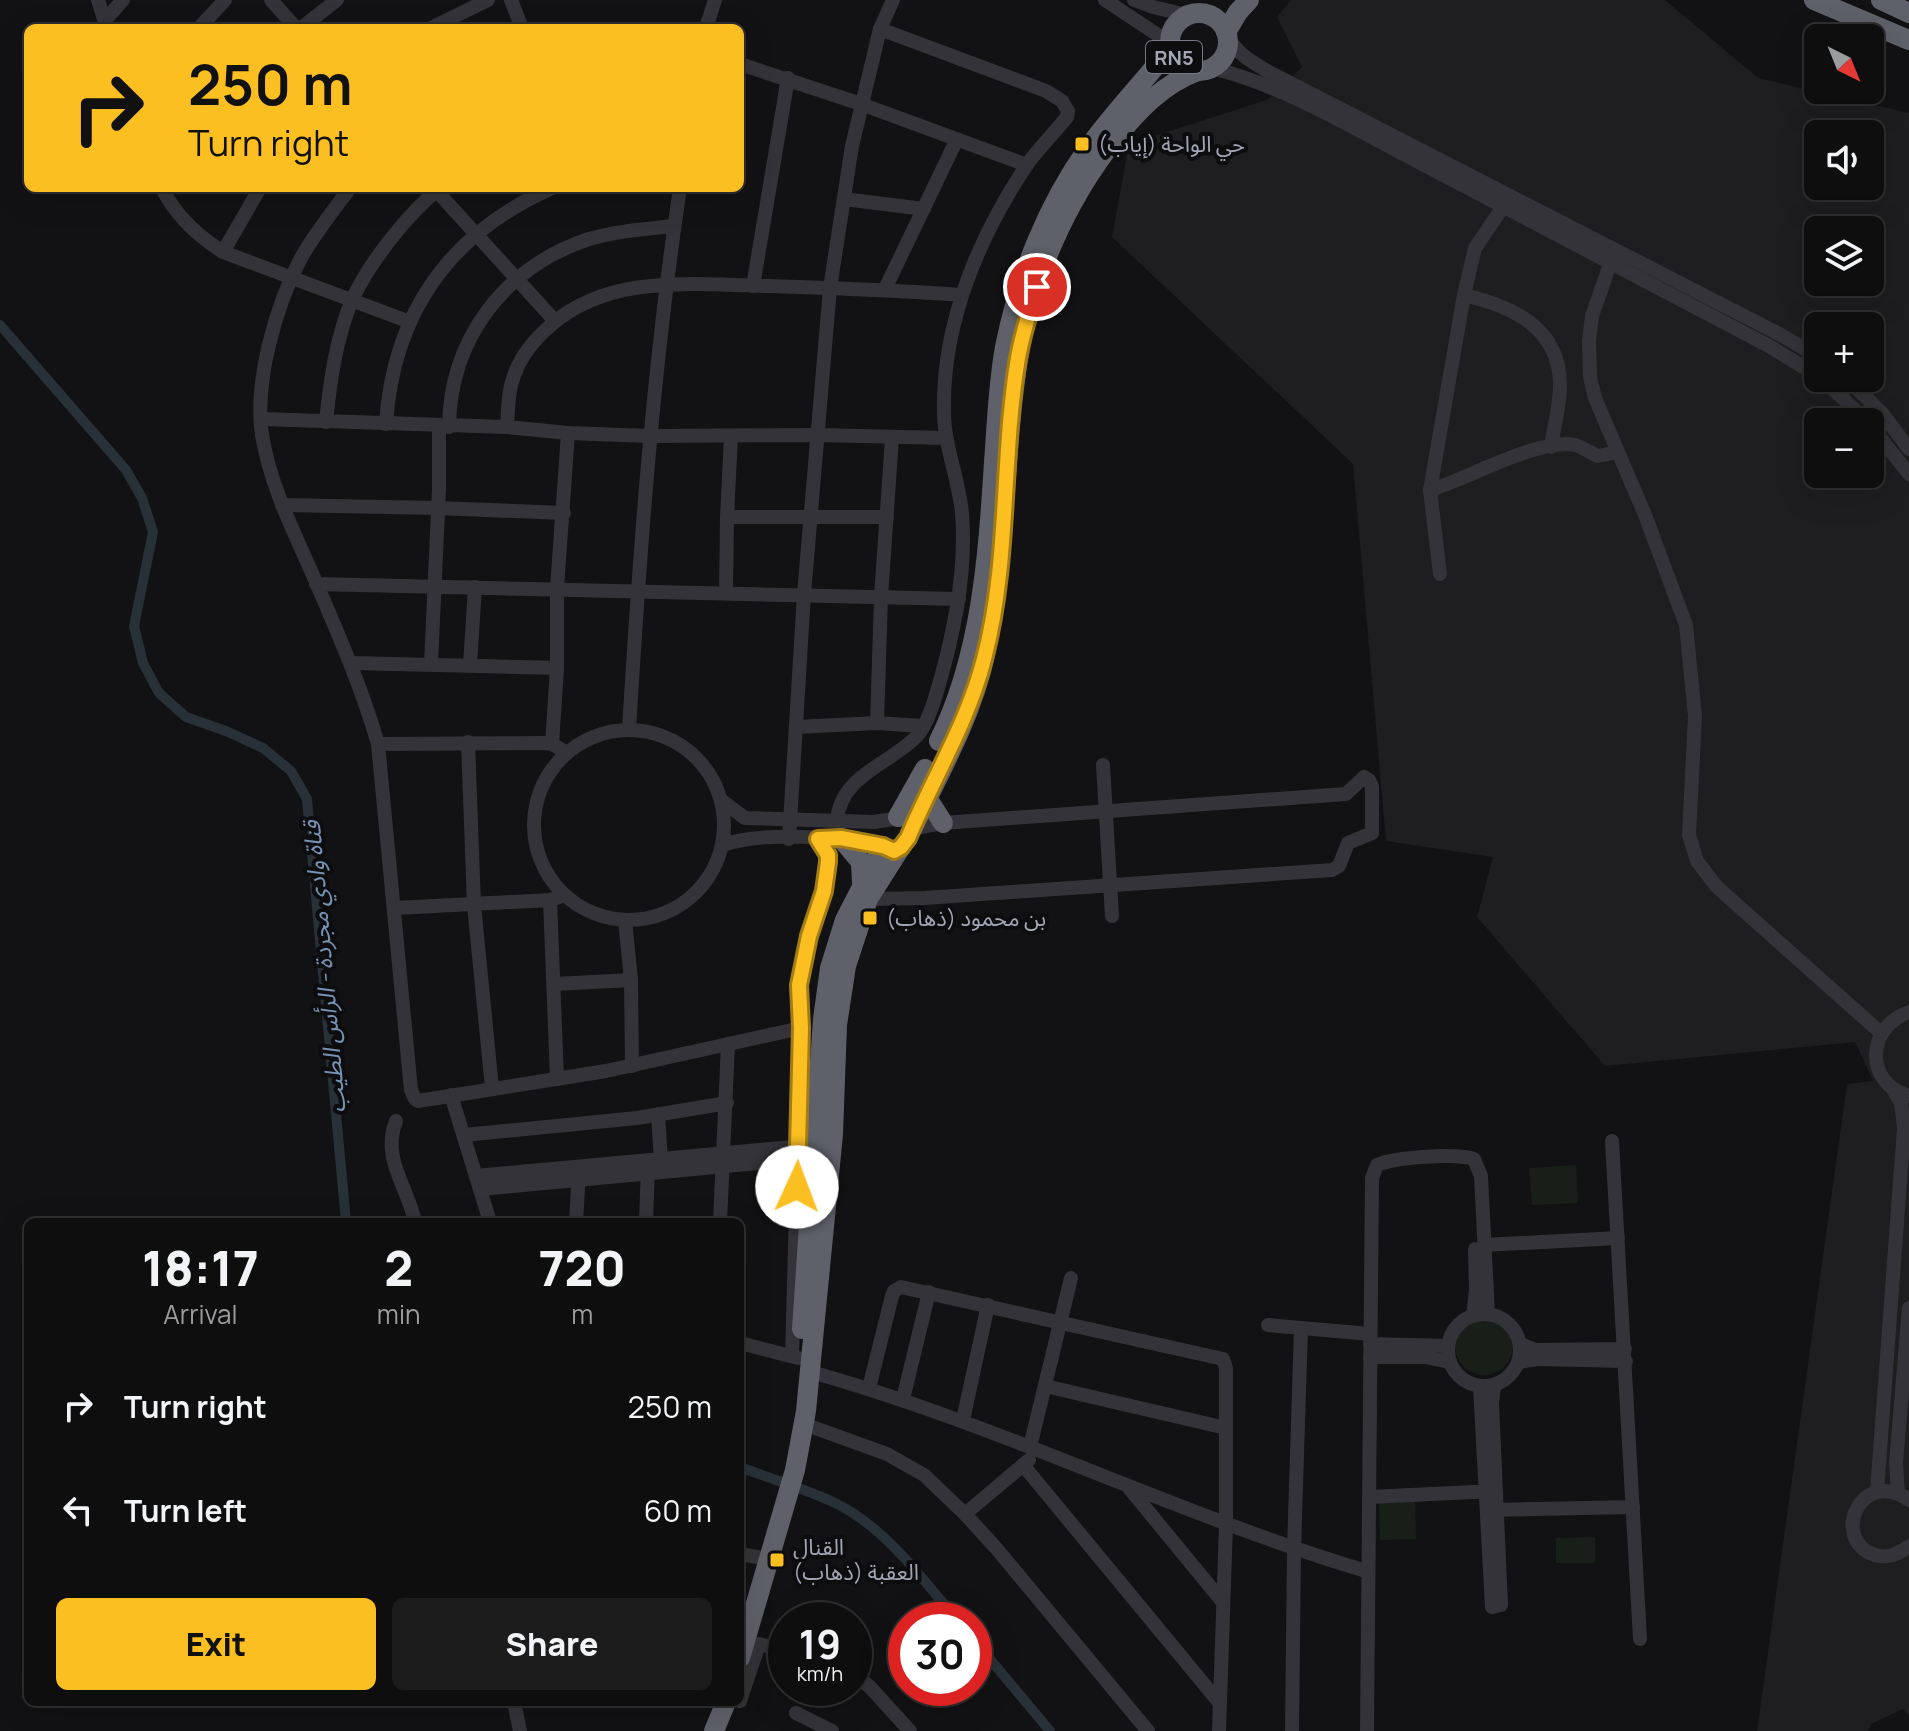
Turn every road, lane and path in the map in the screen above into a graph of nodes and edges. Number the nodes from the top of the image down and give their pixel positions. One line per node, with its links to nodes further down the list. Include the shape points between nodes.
1 (98, 0): 18 (street)
2 (123, 0): 18 (street)
3 (225, 0): 19 (street)
4 (271, 0): 20 (street)
5 (337, 0): 21 (street)
6 (488, 0): 22 (street)
7 (511, 0): 23 (street)
8 (715, 0): 24 (street)
9 (893, 0): 25 (street)
10 (1105, 0): 28 (street)
11 (1134, 0): 17 (street)
12 (1225, 0): 17 (highway, RN5)
13 (1249, 0): 26 (highway, RN5)
14 (1814, 0): 27 (highway)
15 (1881, 0): 16 (highway)
16 (1909, 13)
17 (1194, 14): 26 (highway, RN5, via 1214,17); 28 (highway, RN5, via 1174,27)
18 (106, 24)
19 (203, 24)
20 (294, 24)
21 (304, 24)
22 (439, 24)
23 (520, 24)
24 (707, 24)
25 (880, 29): 32 (street); 34 (street, via 1035,86 1062,101 1067,117)
26 (1227, 34): 30 (highway, RN5, via 1225,54); 43 (street, via 1233,47 1267,71)
27 (1909, 40)
28 (1170, 46): 30 (highway, RN5, via 1180,64); 115 (highway, RN5, via 1076,166 1026,272 1004,350 985,573 974,639 944,730)
29 (744, 65): 31 (street)
30 (1205, 69): 43 (street, via 1242,75); 111 (highway, RN5, via 1157,94 1109,146 1044,266 1018,356 1000,565 984,660 965,716)
31 (788, 78): 32 (street); 52 (street)
32 (861, 104): 33 (street); 42 (street)
33 (957, 139): 34 (street); 44 (street)
34 (1027, 165): 55 (street)
35 (168, 192): 47 (street, via 204,240)
36 (258, 192): 47 (street)
37 (347, 192): 49 (street)
38 (434, 192): 57 (street, via 394,236)
39 (440, 192): 46 (street)
40 (544, 192): 46 (street)
41 (679, 192): 45 (street)
42 (844, 199): 44 (street); 53 (street)
43 (1507, 201): 48 (street); 56 (street, via 1479,238)
44 (924, 209): 54 (street)
45 (674, 226): 50 (street, via 593,238); 51 (street)
46 (475, 234): 50 (street); 59 (street, via 433,282)
47 (223, 252): 49 (street)
48 (1612, 257): 60 (street); 61 (street); 79 (street, via 1592,316 1589,365 1595,398)
49 (291, 278): 57 (street); 65 (street, via 266,362)
50 (516, 279): 58 (street); 68 (street, via 483,318 463,353)
51 (665, 284): 52 (street); 58 (street, via 609,293); 72 (street)
52 (753, 286): 53 (street)
53 (830, 288): 54 (street); 71 (street)
54 (885, 289): 55 (street)
55 (962, 295): 75 (street, via 950,334)
56 (1464, 295): 77 (street, via 1519,313 1546,340 1560,382); 81 (street)
57 (353, 300): 59 (street); 66 (street, via 330,384)
58 (555, 321): 69 (street, via 533,342 516,370)
59 (410, 322): 67 (street, via 394,362)
60 (1804, 349)
61 (1804, 368)
62 (1835, 392): 64 (street)
63 (1860, 392): 78 (street)
64 (1853, 408)
65 (261, 419): 66 (street); 82 (street)
66 (326, 422): 67 (street)
67 (386, 424): 68 (street)
68 (444, 426): 69 (street); 83 (street)
69 (507, 427): 70 (street)
70 (568, 433): 72 (street); 84 (street)
71 (818, 435): 73 (street); 74 (street); 86 (street)
72 (649, 436): 73 (street); 93 (street)
73 (731, 436): 85 (street)
74 (892, 438): 75 (street); 87 (street)
75 (946, 438): 97 (street, via 962,511)
76 (1884, 442): 80 (street)
77 (1551, 447): 79 (street, via 1578,446 1598,456); 81 (street, via 1494,463)
78 (1909, 449)
79 (1618, 452): 133 (street, via 1686,625 1695,716 1689,835 1697,861 1717,887)
80 (1909, 474)
81 (1430, 490): 88 (street)
82 (282, 505): 83 (street); 89 (street)
83 (437, 508): 84 (street); 90 (street)
84 (564, 513): 92 (street)
85 (727, 517): 86 (street); 94 (street)
86 (811, 517): 87 (street); 95 (street)
87 (887, 517): 96 (street)
88 (1440, 574)
89 (316, 584): 90 (street); 98 (street)
90 (433, 585): 91 (street); 99 (street)
91 (475, 587): 92 (street); 100 (street)
92 (557, 588): 93 (street); 101 (street)
93 (638, 590): 94 (street); 105 (street)
94 (726, 592): 95 (street)
95 (804, 594): 96 (street); 104 (street)
96 (881, 597): 97 (street); 102 (street)
97 (959, 599): 103 (street)
98 (350, 663): 99 (street); 107 (street)
99 (431, 664): 100 (street)
100 (470, 665): 101 (street)
101 (557, 668): 108 (street)
102 (877, 723): 103 (street); 104 (street)
103 (923, 726): 117 (street, via 902,749 855,782 840,801)
104 (796, 727): 114 (street)
105 (629, 729): 109 (street, via 605,732); 112 (street, via 683,748 700,762)
106 (468, 742): 107 (street); 108 (street); 125 (street)
107 (378, 744): 126 (street)
108 (552, 744): 109 (street)
109 (567, 753): 124 (street, via 539,792 533,827)
110 (1103, 765): 113 (street)
111 (926, 796): 115 (highway, RN5); 116 (highway)
112 (722, 801): 114 (street, via 745,818); 120 (street)
113 (1106, 811): 116 (street); 122 (street); 122 (street, via 1346,794 1364,777 1372,787 1372,833 1348,843 1336,869)
114 (790, 820): 117 (street); 118 (street)
115 (901, 822): 116 (street); 117 (street); 121 (highway, RN5, via 884,832 881,841)
116 (943, 823)
117 (839, 829): 119 (street); 121 (street); 123 (highway, via 861,862)
118 (789, 839): 119 (street); 120 (street, via 743,839)
119 (818, 839): 132 (street, via 828,862 802,968)
120 (723, 845): 128 (street, via 702,885 684,902 661,914)
121 (892, 847): 123 (highway, RN5)
122 (1110, 886): 123 (street, via 925,898); 127 (street)
123 (865, 891): 146 (highway, RN5, via 839,936 830,968); 173 (highway, RN5, via 838,1012 833,1134)
124 (557, 898): 125 (street); 128 (street); 130 (street)
125 (474, 905): 126 (street); 137 (street)
126 (396, 908): 139 (street, via 412,1096 418,1101)
127 (1112, 916)
128 (625, 920): 129 (street)
129 (631, 980): 130 (street); 135 (street)
130 (554, 984): 136 (street)
131 (1908, 1011): 133 (street)
132 (801, 1028): 134 (street); 146 (street)
133 (1881, 1033): 138 (street, via 1878,1069)
134 (728, 1044): 135 (street); 141 (street)
135 (632, 1066): 136 (street)
136 (557, 1079): 137 (street)
137 (492, 1088): 139 (street)
138 (1893, 1089): 140 (street); 160 (street, via 1904,1128)
139 (451, 1095): 144 (street)
140 (1909, 1096)
141 (727, 1103): 142 (street); 147 (street)
142 (658, 1114): 144 (street); 149 (street)
143 (396, 1121): 152 (street, via 393,1161)
144 (464, 1135): 151 (street)
145 (1612, 1141): 157 (street)
146 (806, 1152): 147 (street); 173 (highway, RN5)
147 (724, 1160): 149 (street); 156 (street)
148 (1476, 1161): 158 (street); 164 (street, via 1472,1175); 170 (street, via 1444,1157 1375,1166)
149 (653, 1165): 150 (street); 155 (street)
150 (579, 1172): 151 (street); 154 (street)
151 (478, 1182): 153 (street)
152 (414, 1218)
153 (489, 1218)
154 (576, 1218)
155 (646, 1218)
156 (720, 1218)
157 (1618, 1238): 158 (street); 172 (street)
158 (1484, 1245): 164 (street)
159 (1071, 1278): 165 (street)
160 (1902, 1288): 188 (street)
161 (929, 1292): 162 (street); 178 (street, via 905,1287 894,1291); 179 (street)
162 (988, 1305): 165 (street); 180 (street)
163 (1909, 1308): 190 (street, via 1896,1463)
164 (1480, 1315): 169 (street, via 1509,1323); 171 (street, via 1456,1327)
165 (1059, 1323): 176 (street); 182 (street, via 1220,1357 1226,1368)
166 (1268, 1325): 167 (street)
167 (1301, 1328): 170 (street); 197 (street)
168 (744, 1344): 173 (street)
169 (1521, 1344): 172 (street, via 1535,1350); 175 (street)
170 (1370, 1345): 171 (street); 174 (street); 189 (street)
171 (1448, 1346): 174 (street)
172 (1625, 1355): 175 (street); 191 (street)
173 (801, 1362): 178 (street); 181 (highway, RN5); 185 (highway, RN5)
174 (1450, 1362): 177 (street, via 1461,1379)
175 (1519, 1362): 177 (street, via 1510,1377)
176 (1045, 1386): 182 (street); 183 (street)
177 (1487, 1386): 187 (street)
178 (869, 1388): 179 (street)
179 (903, 1399): 180 (street)
180 (963, 1420): 183 (street)
181 (804, 1424): 185 (highway, RN5); 194 (street, via 905,1463)
182 (1226, 1428): 195 (street)
183 (1034, 1449): 184 (street); 186 (street)
184 (1023, 1465): 194 (street); 207 (street)
185 (789, 1468): 193 (highway, RN5)
186 (1127, 1485): 195 (street); 201 (street)
187 (1492, 1491): 189 (street); 192 (street)
188 (1877, 1491): 190 (street); 196 (street, via 1855,1509 1855,1538 1872,1554 1884,1557)
189 (1370, 1497): 199 (street)
190 (1906, 1498)
191 (1633, 1507): 192 (street); 202 (street)
192 (1493, 1510): 192 (street, via 1492,1607 1501,1605)
193 (777, 1512): 198 (highway, RN5); 203 (highway, RN5)
194 (965, 1514): 217 (street)
195 (1226, 1525): 197 (street); 201 (street)
196 (1909, 1546)
197 (1294, 1549): 199 (street); 219 (street)
198 (748, 1556): 200 (highway, RN5)
199 (1366, 1571): 220 (street)
200 (744, 1587)
201 (1222, 1601): 207 (street)
202 (1640, 1639)
203 (744, 1642)
204 (768, 1646): 205 (street, via 759,1644)
205 (744, 1673)
206 (872, 1689): 216 (street)
207 (1218, 1701): 218 (street)
208 (515, 1706): 212 (street)
209 (725, 1706): 213 (highway)
210 (726, 1706): 214 (highway)
211 (796, 1713): 215 (street)
212 (520, 1731)
213 (700, 1731)
214 (714, 1731)
215 (832, 1731)
216 (910, 1731)
217 (1148, 1731)
218 (1219, 1731)
219 (1292, 1731)
220 (1367, 1731)

